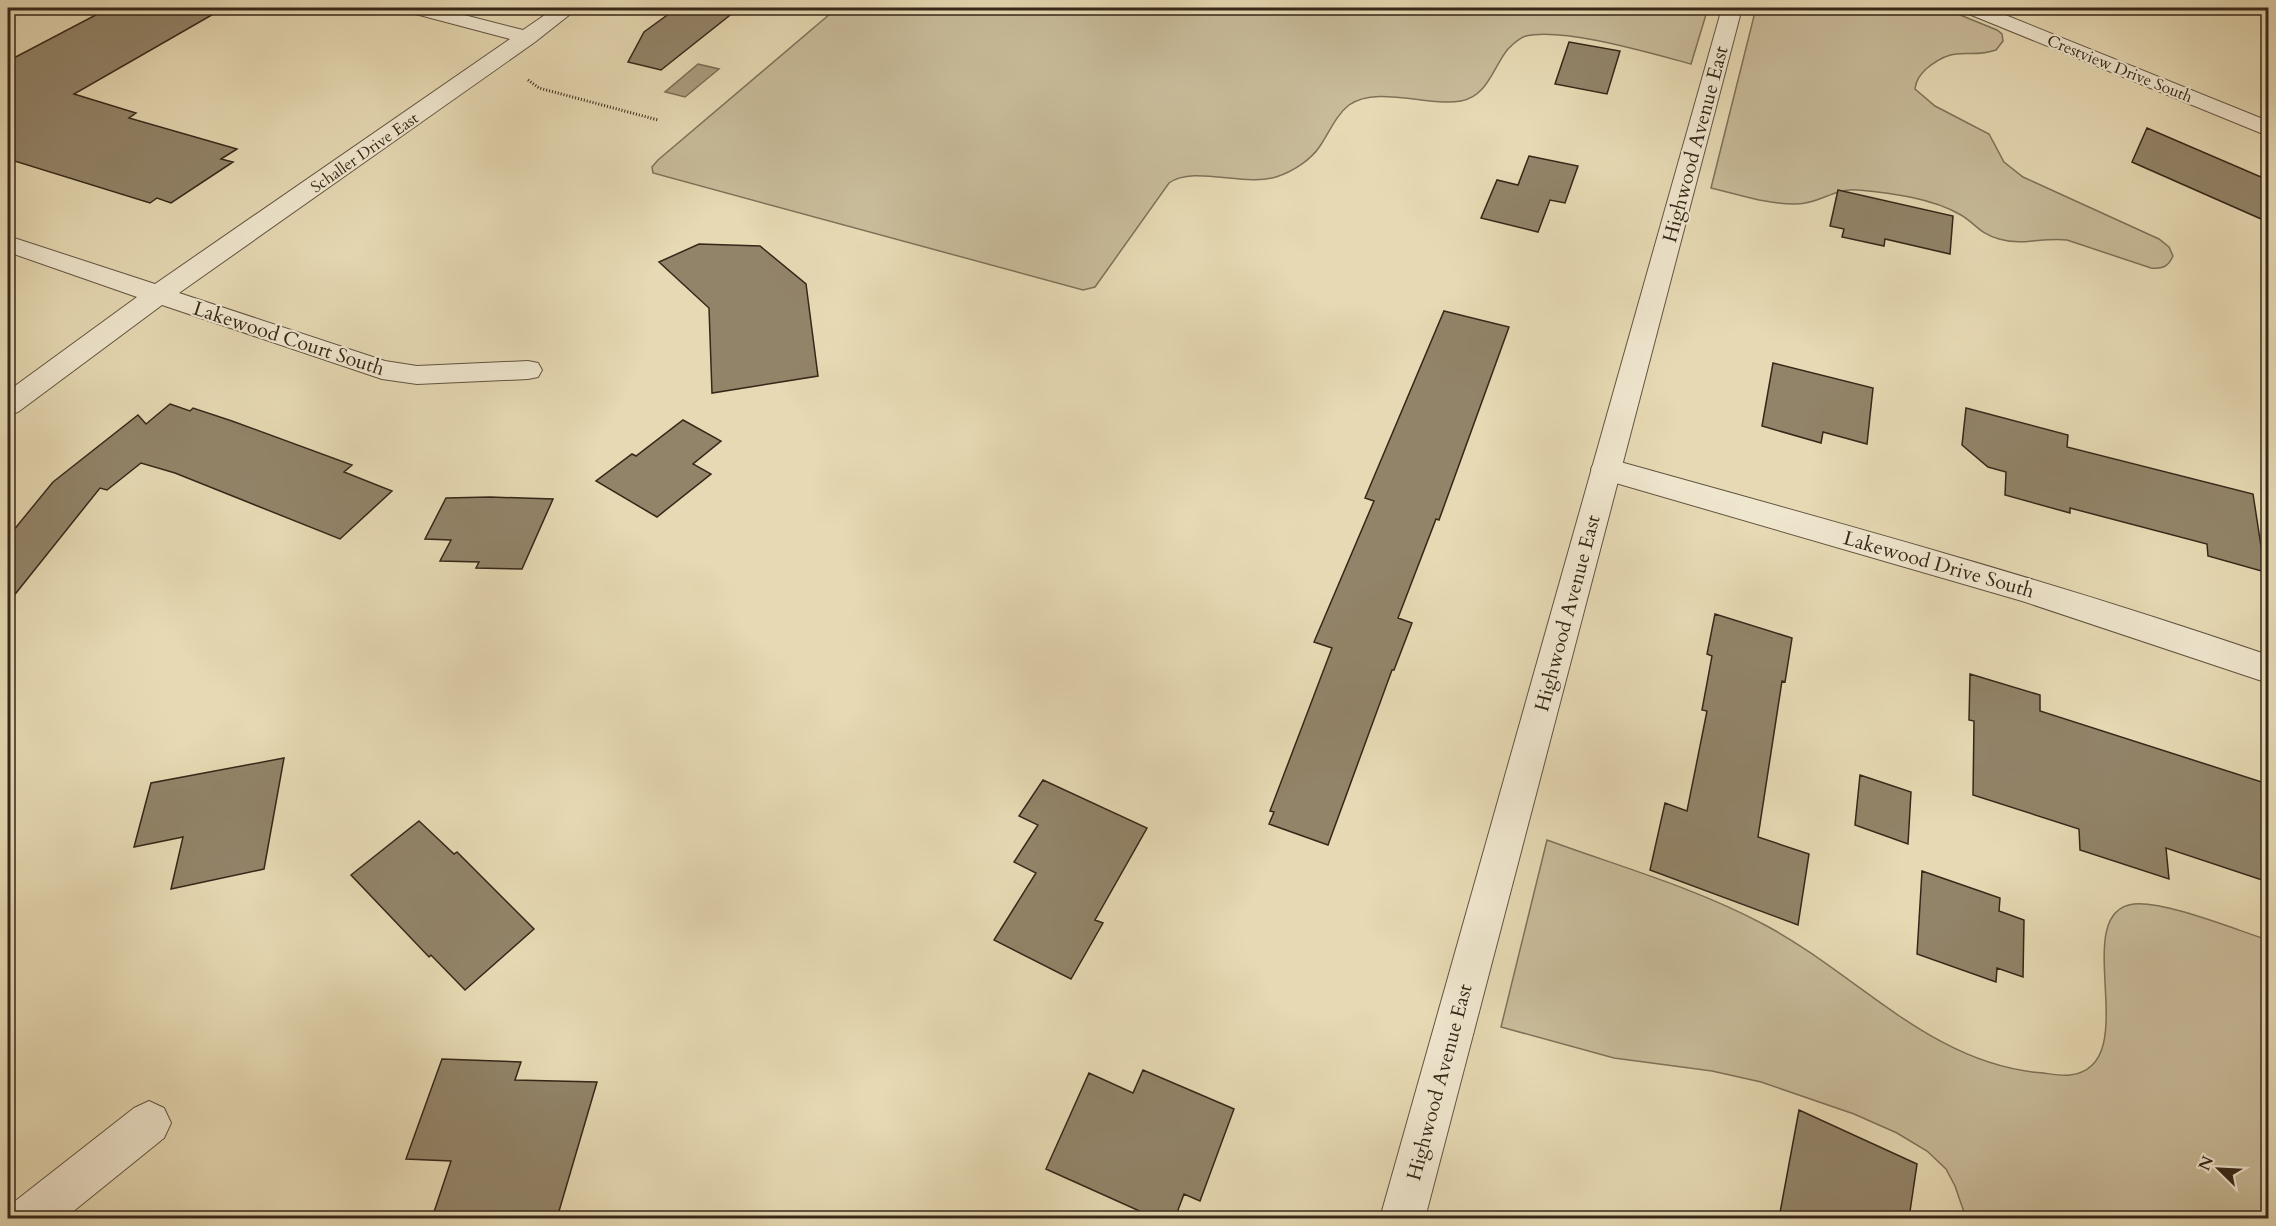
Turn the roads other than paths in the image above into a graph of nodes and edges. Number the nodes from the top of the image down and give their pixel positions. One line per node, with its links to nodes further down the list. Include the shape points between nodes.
1 (415, 8): 5 (street)
2 (568, 8): 5 (street, Schaller Drive East)
3 (1732, 8): 11 (street, Highwood Avenue East)
4 (1971, 8): 6 (street, Crestview Drive South)
5 (527, 37): 8 (street, Schaller Drive East)
6 (2268, 129)
7 (8, 244): 8 (street)
8 (159, 296): 9 (street, Lakewood Court South, via 392,372 417,375); 10 (street, Schaller Drive East)
9 (528, 370)
10 (8, 405)
11 (1606, 469): 12 (street, Lakewood Drive South, via 1984,576); 15 (street, Highwood Avenue East)
12 (2268, 669)
13 (149, 1123): 14 (street)
14 (30, 1218)
15 (1402, 1218)

